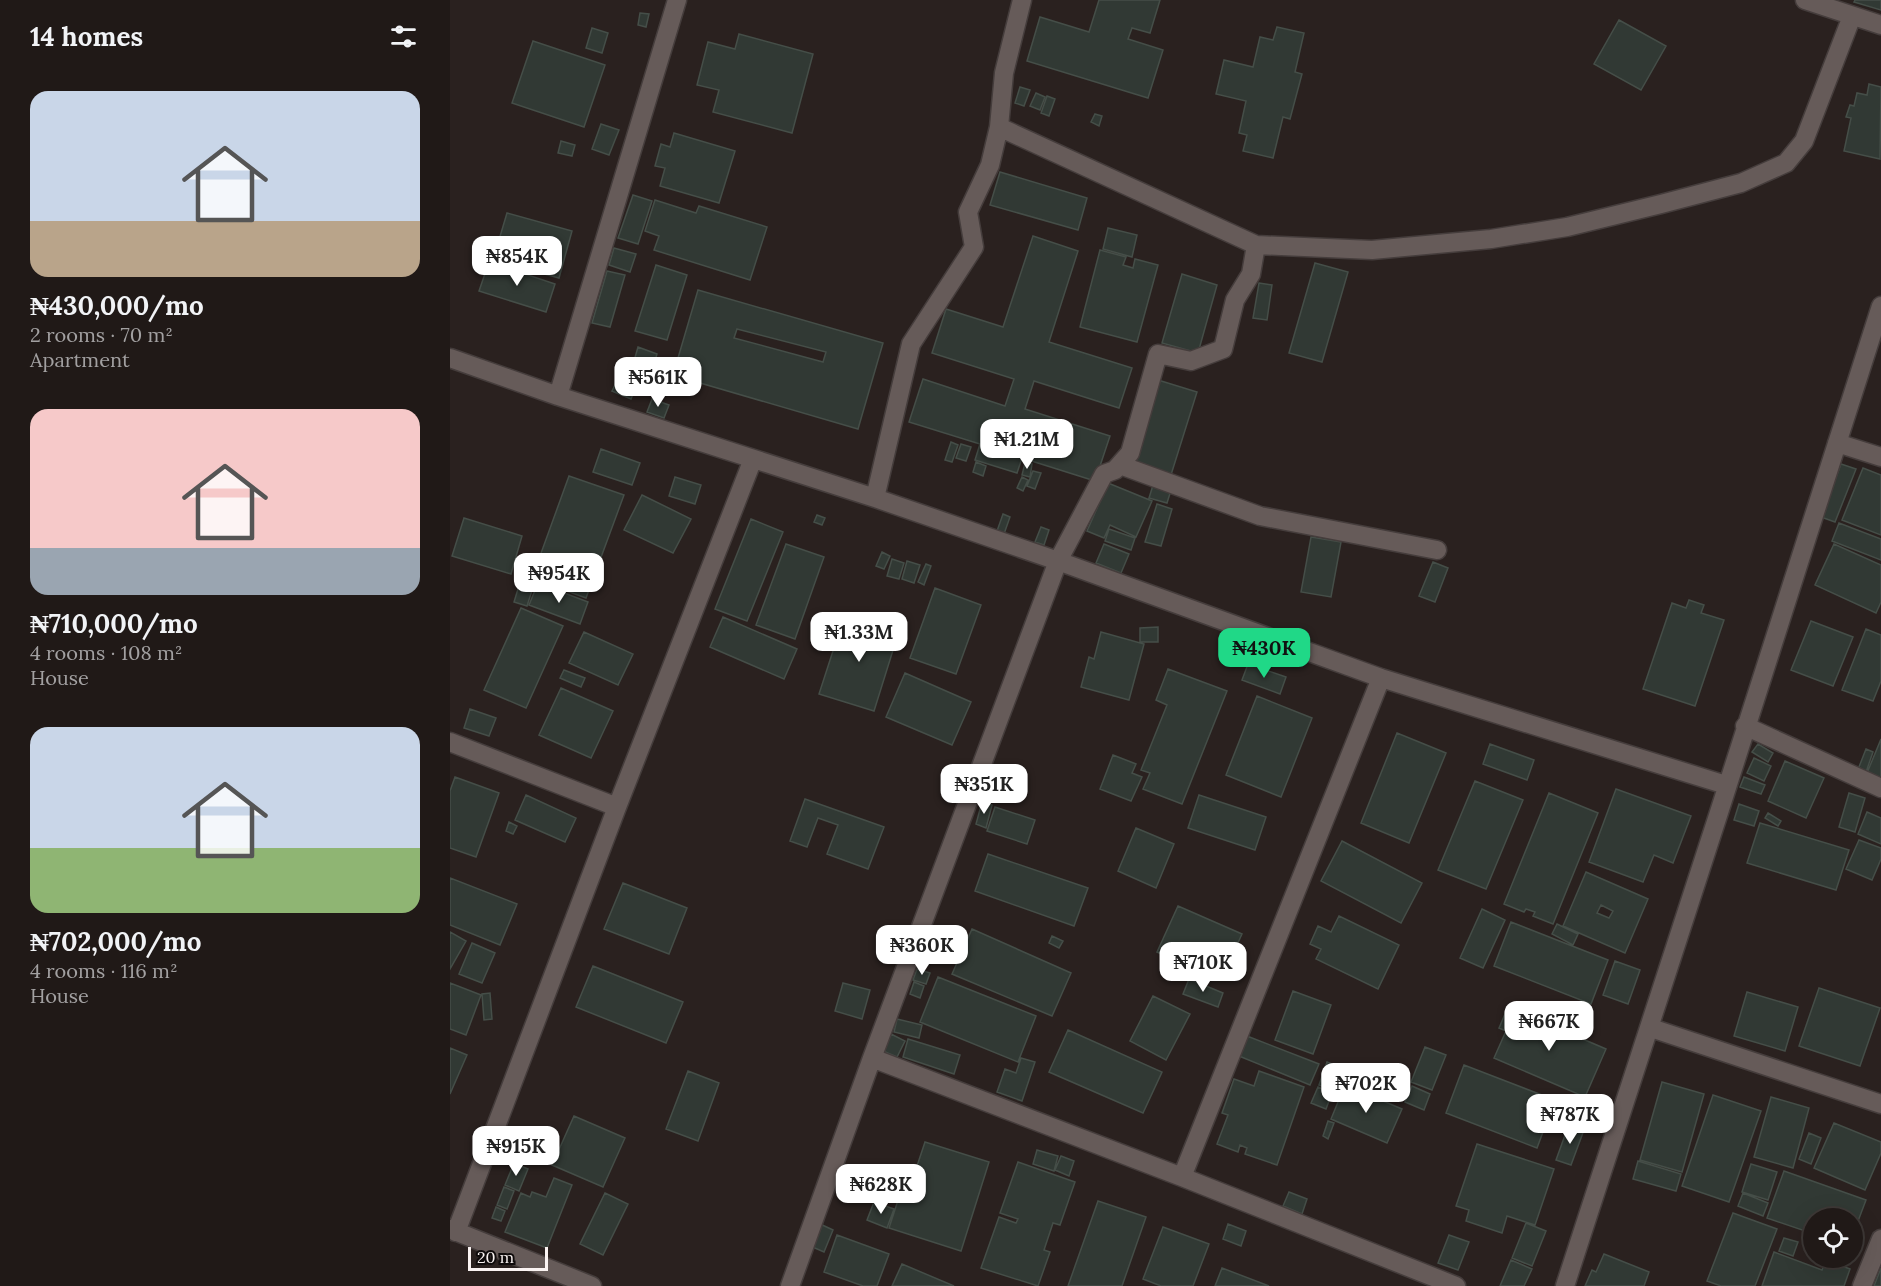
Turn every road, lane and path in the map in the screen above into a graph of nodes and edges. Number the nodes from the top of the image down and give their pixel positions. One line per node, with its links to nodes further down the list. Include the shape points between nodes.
1 (677, 0): 10 (street)
2 (1022, 0): 6 (street, via 1004,73)
3 (1805, 0): 4 (street)
4 (1852, 16): 5 (street); 7 (street, via 1804,141 1786,163 1741,183 1567,227 1491,239 1372,250)
5 (1881, 25)
6 (999, 126): 7 (street); 15 (street, via 990,165 968,212 974,247 911,344)
7 (1256, 245): 14 (street, via 1251,274 1235,300 1224,349 1191,361 1158,354 1130,453)
8 (1881, 306): 11 (street)
9 (450, 358): 10 (street)
10 (558, 396): 13 (street)
11 (1837, 442): 12 (street); 19 (street)
12 (1881, 458)
13 (753, 459): 15 (street); 23 (street)
14 (1120, 465): 16 (street, via 1260,516); 17 (street, via 1104,474)
15 (874, 498): 17 (street)
16 (1437, 550)
17 (1058, 561): 18 (street); 25 (street)
18 (1381, 678): 21 (street); 27 (street)
19 (1745, 726): 21 (street); 22 (street)
20 (450, 742): 23 (street)
21 (1726, 785): 24 (street)
22 (1881, 788)
23 (616, 807): 28 (street)
24 (1651, 1028): 26 (street); 33 (street)
25 (872, 1058): 27 (street); 31 (street)
26 (1881, 1104)
27 (1182, 1177): 32 (street)
28 (453, 1231): 30 (street)
29 (1881, 1239): 34 (street)
30 (592, 1286)
31 (790, 1286)
32 (1456, 1286)
33 (1565, 1286)
34 (1862, 1286)

